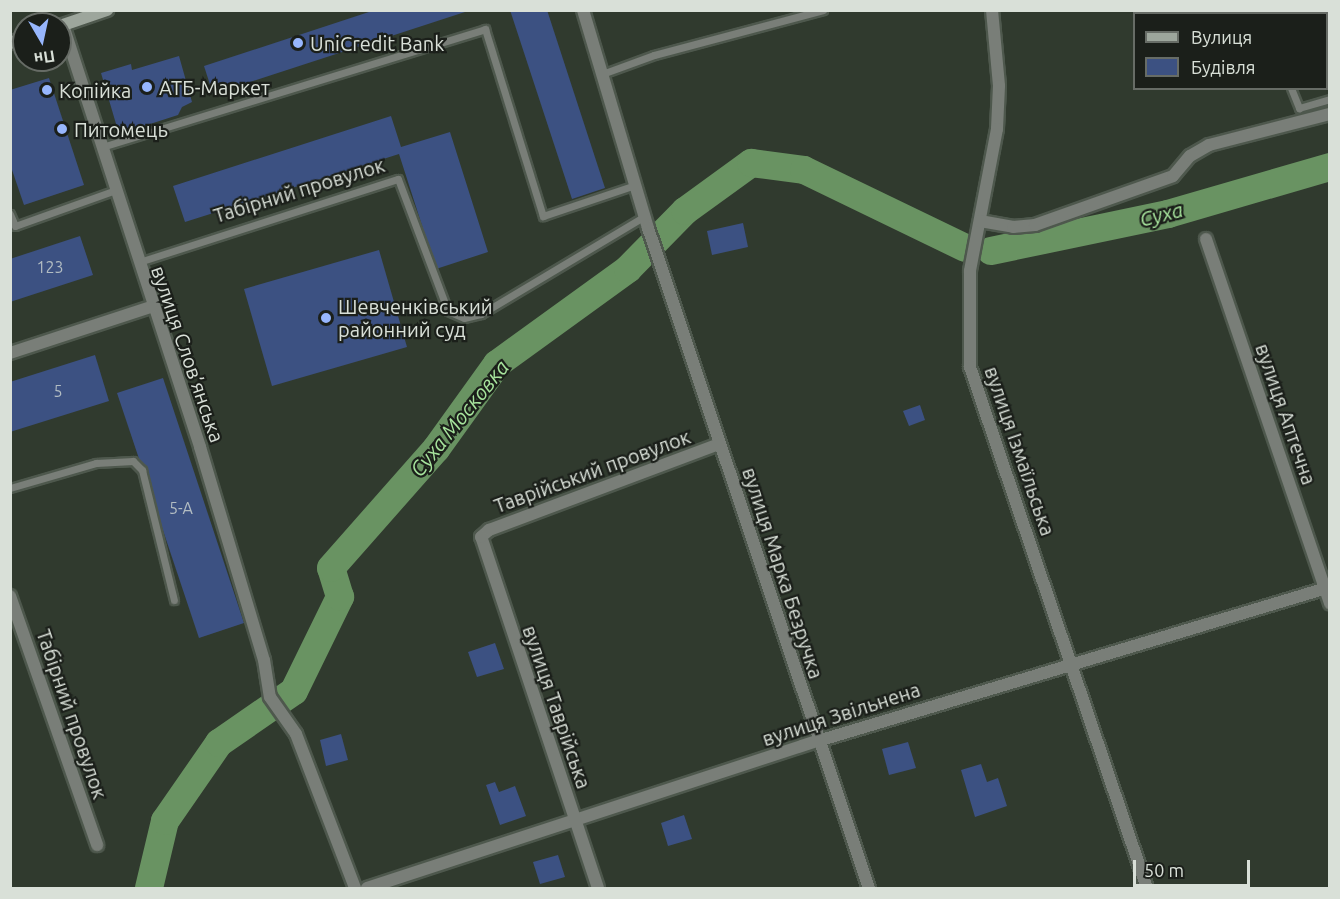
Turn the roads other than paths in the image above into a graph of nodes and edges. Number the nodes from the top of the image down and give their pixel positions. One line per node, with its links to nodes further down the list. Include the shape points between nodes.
1 (107, 10): 5 (street)
2 (583, 10): 7 (street)
3 (822, 10): 7 (lane, via 654,55)
4 (992, 10): 17 (street, вулиця Ізмаїльська, via 999,86 997,129)
5 (72, 22)
6 (72, 60): 13 (street, вулиця Слов’янська)
7 (602, 74): 14 (street)
8 (1292, 90): 10 (lane)
9 (1329, 99): 10 (lane)
10 (1299, 108): 12 (lane)
11 (1329, 114): 12 (street)
12 (1303, 121): 17 (street, via 1209,145 1190,156 1173,176 1035,225 1013,227)
13 (100, 148): 14 (lane, via 484,28 543,216); 15 (street, вулиця Слов’янська)
14 (635, 185): 18 (street)
15 (113, 191): 16 (lane, via 15,226); 20 (street, вулиця Слов’янська)
16 (10, 214)
17 (980, 221): 30 (street, вулиця Ізмаїльська, via 970,271 970,367)
18 (646, 222): 20 (lane, Табірний провулок, via 481,314 464,318 448,310 398,179); 23 (street, вулиця Марка Безручка)
19 (1206, 239): 26 (street, вулиця Аптечна)
20 (137, 262): 21 (street, вулиця Слов’янська)
21 (151, 307): 22 (street); 34 (street, вулиця Слов’янська, via 203,459 264,660 270,697 296,734)
22 (10, 353)
23 (719, 444): 25 (street, Таврійський провулок, via 489,530); 31 (street, вулиця Марка Безручка)
24 (10, 488): 28 (lane, via 96,463 133,461 142,470)
25 (481, 537): 32 (street, вулиця Таврійська)
26 (1327, 588): 29 (street, вулиця Аптечна); 30 (street, вулиця Звільнена)
27 (10, 596): 33 (street, Табірний провулок)
28 (174, 600)
29 (1329, 603)
30 (1071, 663): 31 (street, вулиця Звільнена); 38 (street, вулиця Ізмаїльська)
31 (818, 741): 32 (street, вулиця Звільнена); 37 (street, вулиця Марка Безручка)
32 (576, 822): 35 (street, вулиця Звільнена); 36 (street, вулиця Таврійська)
33 (97, 845)
34 (355, 888)
35 (367, 888)
36 (598, 888)
37 (869, 888)
38 (1147, 888)

